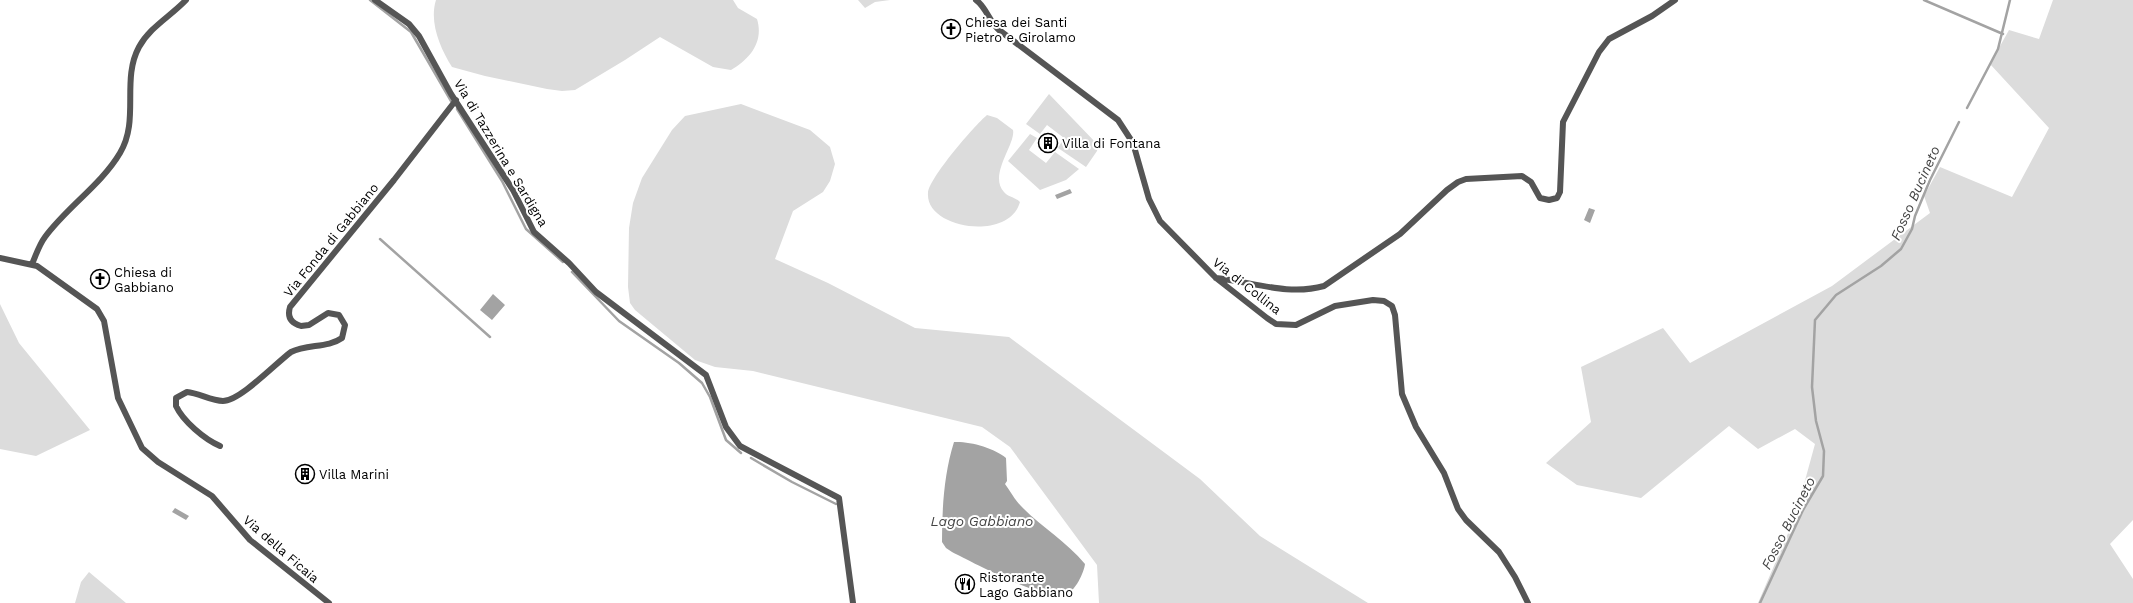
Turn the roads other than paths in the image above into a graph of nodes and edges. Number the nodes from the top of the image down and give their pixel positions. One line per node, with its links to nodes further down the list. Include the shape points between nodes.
1 (186, 0): 7 (street, via 155,27 139,48 132,69 129,130 120,153 103,175 45,236)
2 (375, 0): 5 (street, Via di Tazzerina e Sardigna, via 409,24 419,36)
3 (976, 0): 8 (street, Via di Collina, via 999,30 1118,120 1133,143 1157,218)
4 (1675, 0): 8 (street, via 1652,16 1609,39 1599,52 1563,122 1560,192 1556,198 1540,198 1530,182 1522,176 1466,178 1447,190 1400,234 1324,286 1310,290 1288,290)
5 (456, 100): 9 (street, Via Fonda di Gabbiano, via 290,307 289,317 301,326 309,325 328,313 339,315 346,325 342,338 291,352 242,393 229,400 216,400 187,392 176,398 176,406 183,416 208,439); 11 (street, Via di Tazzerina e Sardigna, via 513,190 534,232 569,263 596,292 706,375 726,427 734,440 746,450 839,498)
6 (0, 258): 7 (street, Via della Ficaia)
7 (32, 264): 10 (street, Via della Ficaia, via 93,306 102,316 118,398 148,455 212,496 250,540)
8 (1216, 278): 12 (street, Via di Collina, via 1266,318 1282,325 1302,323 1330,308 1363,300 1384,301 1392,306 1402,394 1416,427 1444,473 1458,509 1502,556)
9 (220, 446)
10 (329, 603)
11 (853, 603)
12 (1528, 603)

